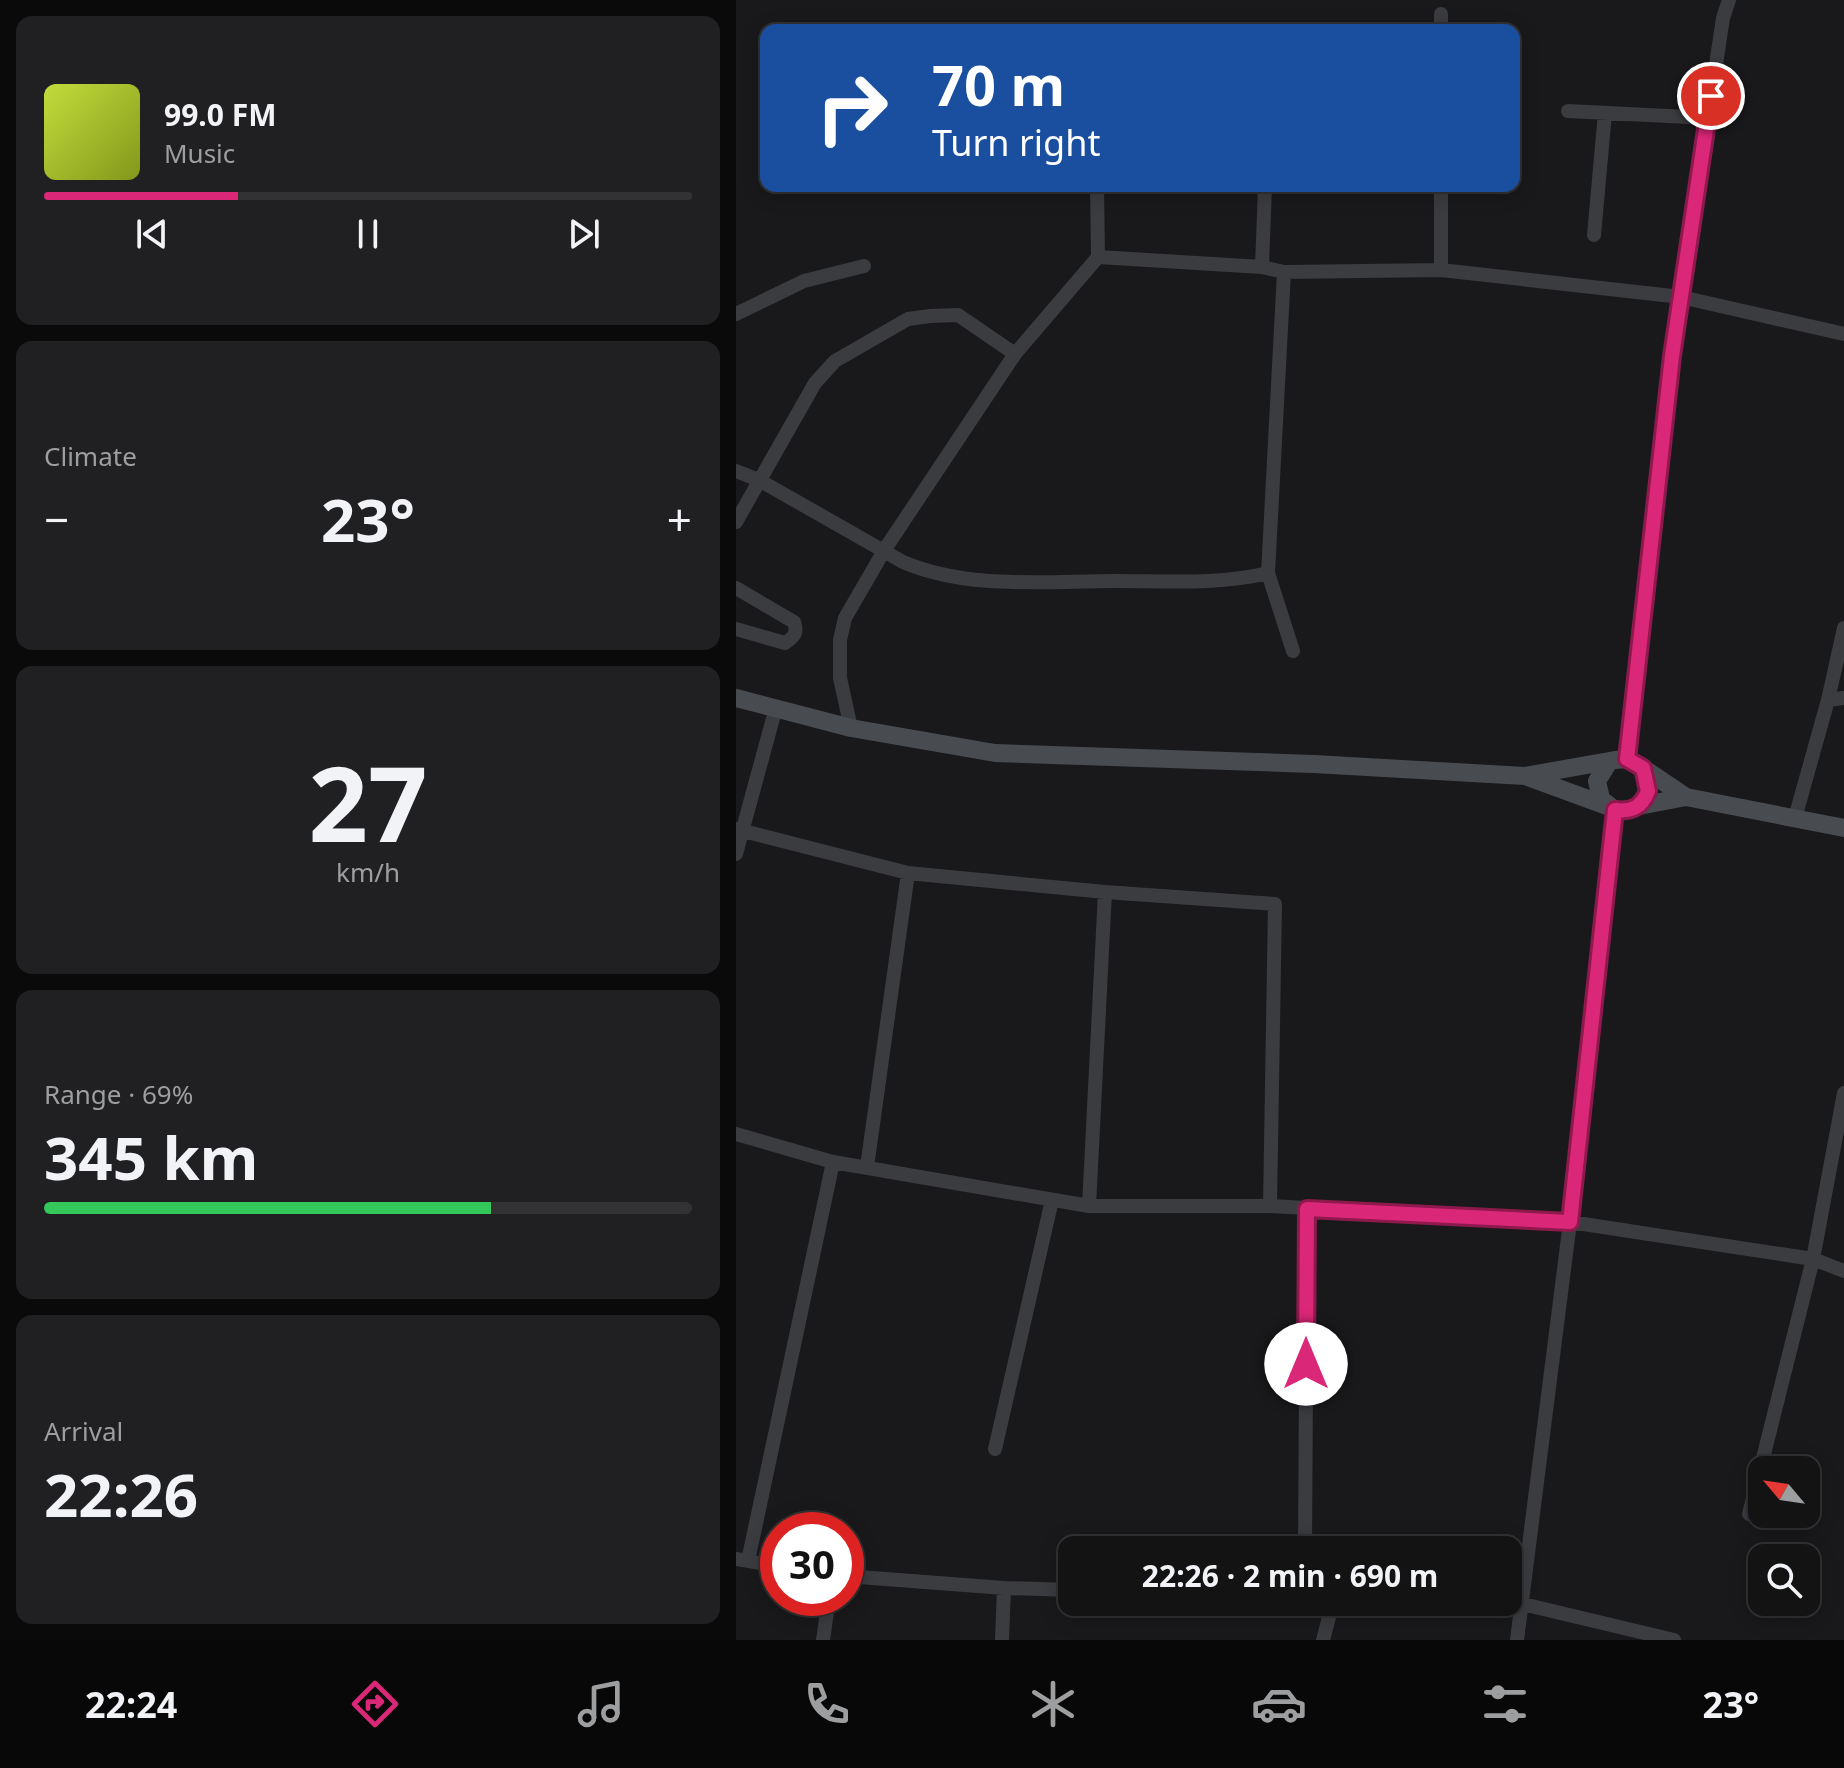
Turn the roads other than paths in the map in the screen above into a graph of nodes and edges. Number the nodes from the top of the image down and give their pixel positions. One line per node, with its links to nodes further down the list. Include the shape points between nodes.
1 (1729, 0): 6 (street)
2 (1441, 14): 3 (street)
3 (1441, 24)
4 (1568, 111): 5 (street)
5 (1605, 113): 6 (street); 10 (street)
6 (1708, 118): 16 (street)
7 (1097, 192): 11 (street)
8 (1265, 192): 13 (street)
9 (1441, 192): 14 (street)
10 (1594, 235)
11 (1098, 257): 13 (street); 19 (street)
12 (864, 266): 17 (street, via 804,281)
13 (1262, 267): 15 (street)
14 (1441, 270): 15 (street); 16 (street)
15 (1284, 272): 24 (street)
16 (1681, 297): 18 (street); 34 (street)
17 (736, 314)
18 (1844, 334)
19 (1015, 354): 21 (street, via 958,315 908,319 835,361 815,383); 23 (street)
20 (736, 471): 21 (street)
21 (759, 480): 22 (street); 23 (street)
22 (736, 522)
23 (885, 549): 24 (street, via 925,571 972,581 1226,580); 33 (street, via 845,618 840,640 840,678)
24 (1268, 573): 28 (street)
25 (736, 588): 27 (street, via 794,622 796,629 785,643)
26 (1844, 628): 31 (street)
27 (736, 629)
28 (1293, 651)
29 (736, 698): 32 (street)
30 (1844, 698): 31 (street)
31 (1828, 700): 39 (street)
32 (775, 711): 33 (street); 41 (street)
33 (851, 728): 35 (street, via 995,753)
34 (1627, 763): 35 (street); 36 (street); 37 (street, via 1648,791); 38 (street, via 1597,781 1601,799)
35 (1525, 776): 38 (street)
36 (1686, 797): 37 (street); 39 (street)
37 (1639, 806): 38 (street)
38 (1611, 808): 53 (street)
39 (1795, 818): 40 (street)
40 (1844, 828)
41 (739, 830): 42 (street); 43 (street)
42 (736, 854)
43 (908, 873): 44 (street); 48 (street)
44 (1105, 892): 50 (street); 51 (street, via 1275,904)
45 (1844, 1093): 54 (street)
46 (736, 1134): 47 (street)
47 (833, 1162): 48 (street); 59 (street)
48 (867, 1167): 49 (street)
49 (1052, 1200): 50 (street); 56 (street)
50 (1089, 1206): 51 (street)
51 (1270, 1206): 52 (street)
52 (1307, 1209): 53 (street); 58 (street)
53 (1570, 1222): 54 (street); 63 (street)
54 (1813, 1259): 55 (street); 57 (street)
55 (1844, 1271)
56 (995, 1449)
57 (1764, 1456)
58 (1305, 1536)
59 (742, 1560)
60 (864, 1577): 61 (street)
61 (1004, 1588): 62 (street); 68 (street)
62 (1058, 1590)
63 (1523, 1604): 66 (street); 70 (street)
64 (826, 1616): 67 (street)
65 (1329, 1616): 69 (street)
66 (1637, 1636): 71 (street)
67 (823, 1640)
68 (1002, 1640)
69 (1323, 1640)
70 (1517, 1640)
71 (1674, 1640)

